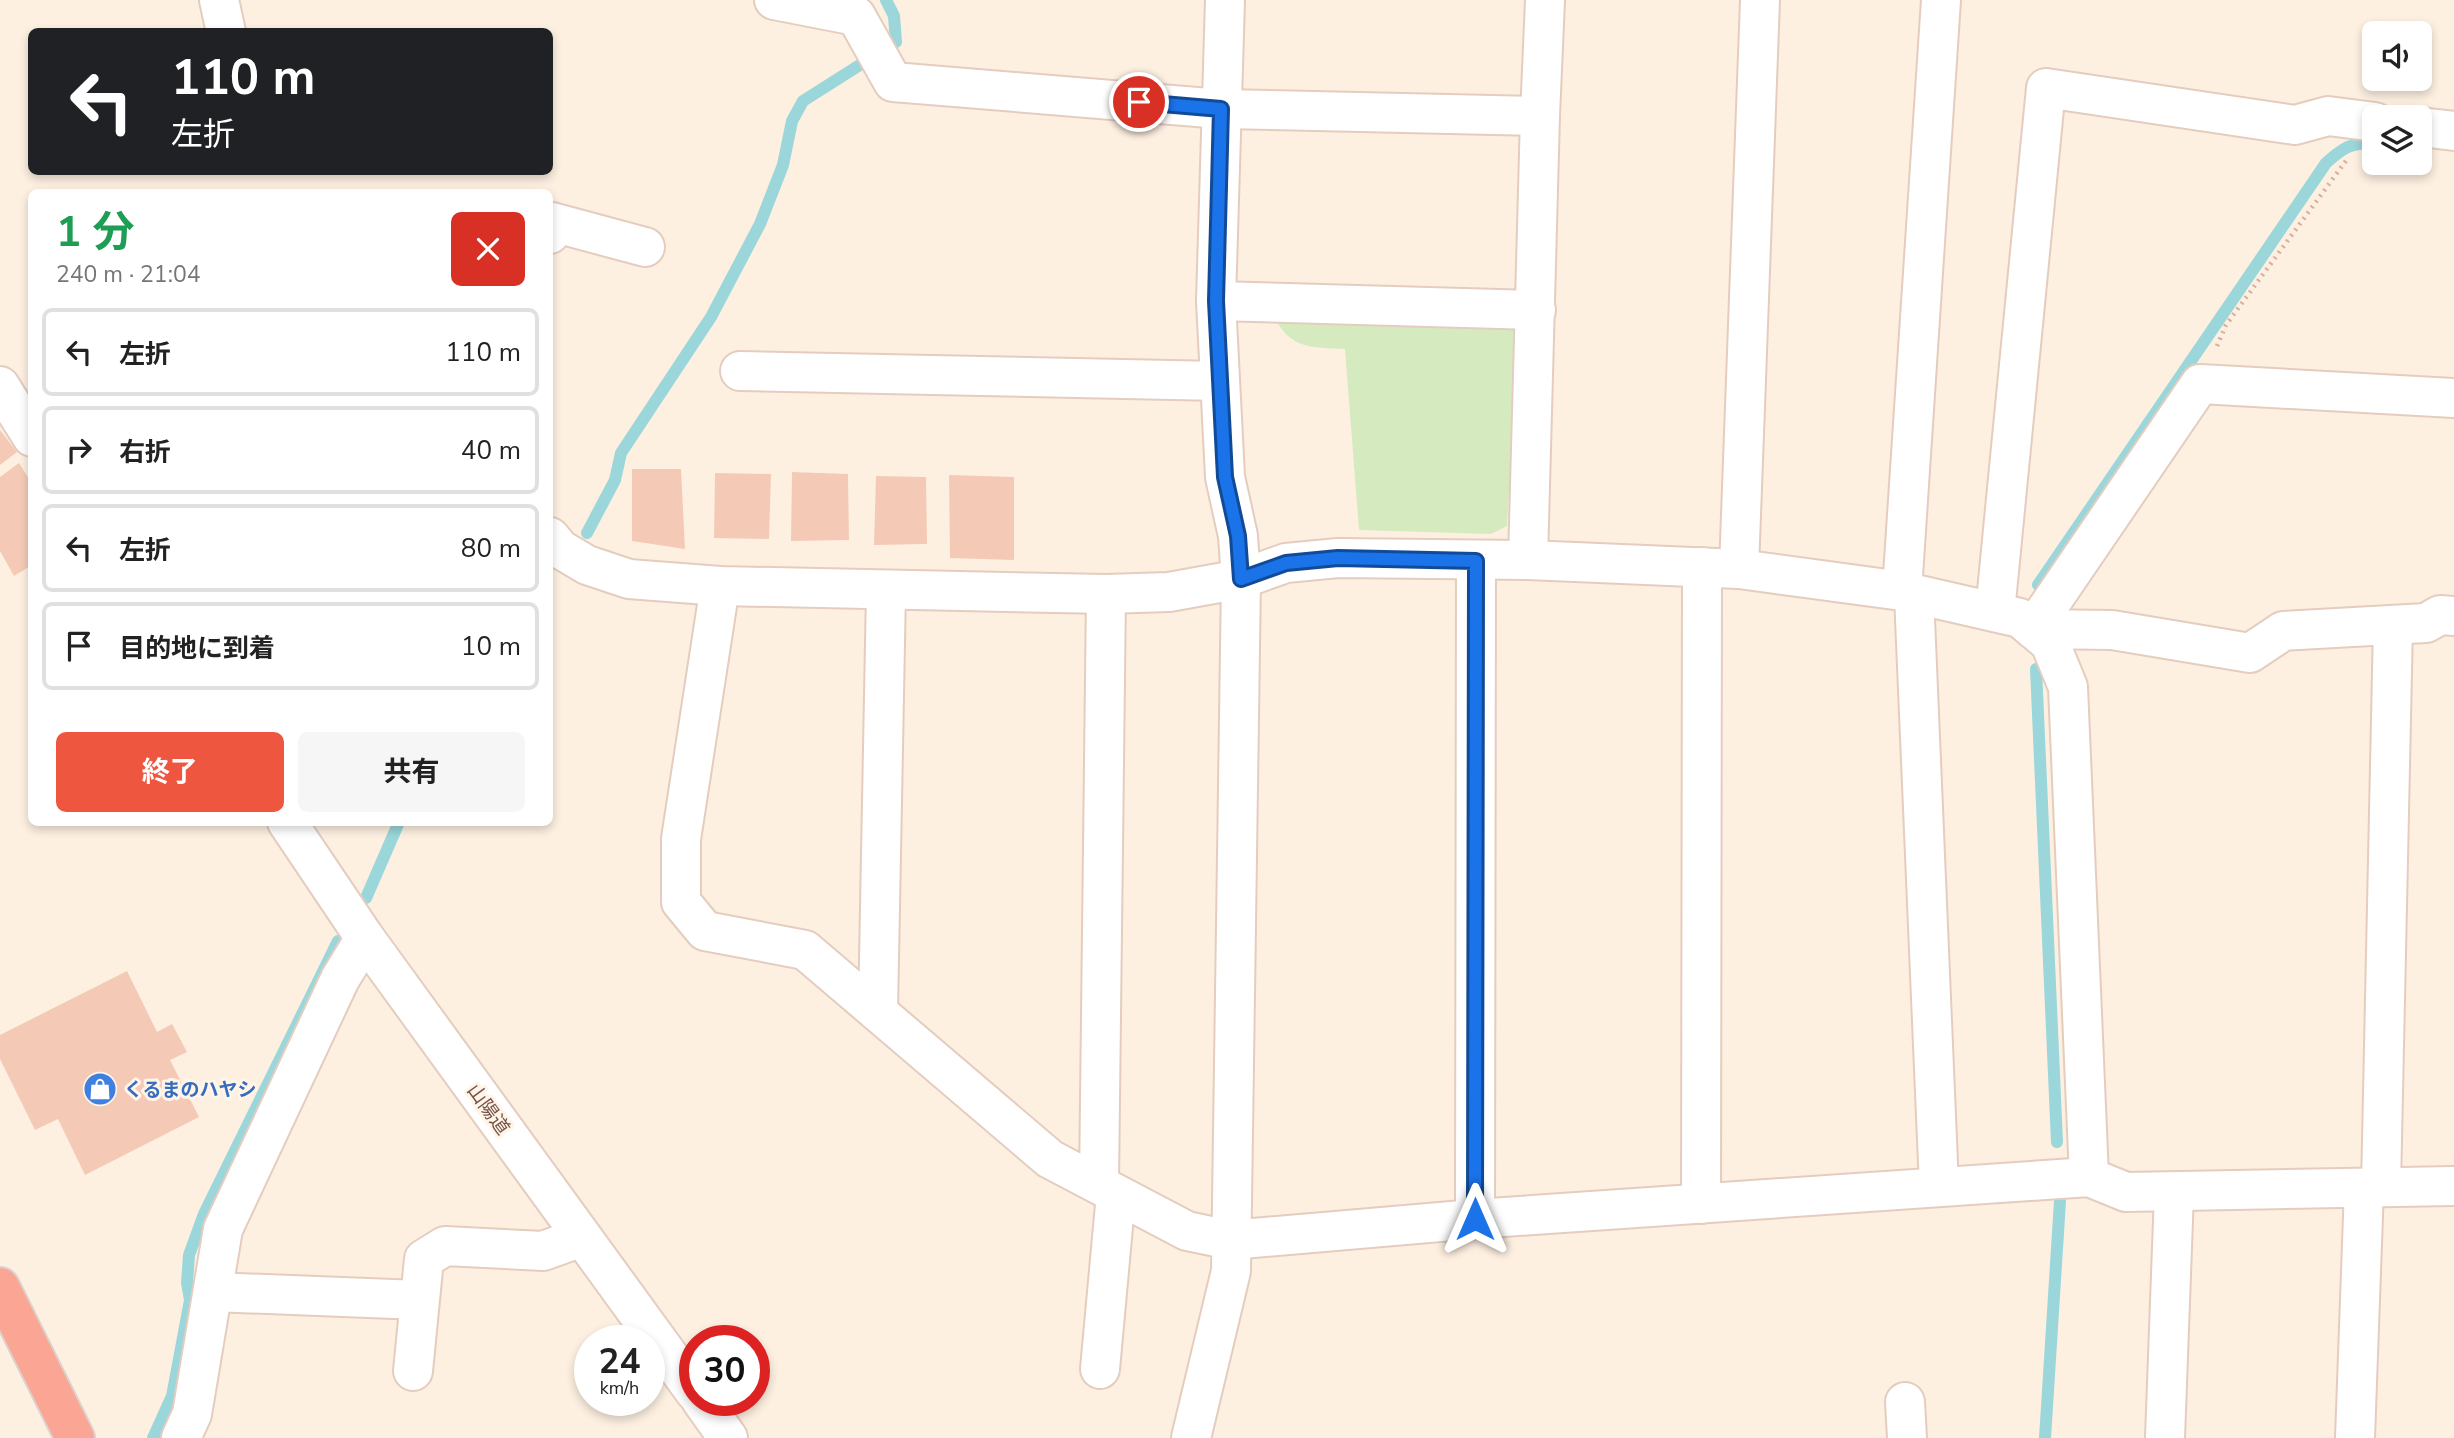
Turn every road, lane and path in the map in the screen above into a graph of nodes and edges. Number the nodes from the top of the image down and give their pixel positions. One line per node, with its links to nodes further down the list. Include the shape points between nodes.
1 (219, 0): 7 (street)
2 (774, 0): 8 (street, via 856,16 893,82)
3 (1225, 0): 8 (street)
4 (1545, 0): 9 (street)
5 (1760, 0): 25 (street)
6 (1941, 0): 29 (street)
7 (225, 28)
8 (1221, 109): 9 (street); 14 (street)
9 (1539, 116): 15 (street)
10 (2362, 120): 31 (street, via 2328,116 2295,125 2046,88)
11 (2350, 155): 18 (path, via 2226,325)
12 (553, 222): 13 (street)
13 (645, 247)
14 (1216, 301): 15 (street); 17 (street)
15 (1536, 310): 24 (street)
16 (740, 371): 17 (street)
17 (1220, 381): 26 (street, via 1225,477 1238,536)
18 (2200, 384): 20 (street); 34 (street)
19 (0, 386): 21 (street)
20 (2454, 398)
21 (28, 431)
22 (553, 541): 27 (street, via 587,565 629,579)
23 (1476, 561): 24 (street); 26 (street, via 1338,558 1286,563); 45 (street)
24 (1528, 561): 25 (street)
25 (1721, 568): 29 (street); 44 (street)
26 (1241, 579): 30 (street, via 1169,592); 47 (street)
27 (720, 586): 28 (street); 37 (street, via 681,839 681,902 705,931 805,950)
28 (886, 590): 30 (street); 37 (street)
29 (1908, 593): 31 (street); 40 (street)
30 (1106, 594): 42 (street)
31 (1996, 612): 34 (street, via 2020,618)
32 (2454, 616): 33 (street)
33 (2393, 625): 34 (street, via 2283,631 2250,653 2112,630); 41 (street)
34 (2033, 629): 38 (street, via 2050,643 2067,687)
35 (290, 826): 36 (street, 山陽道)
36 (365, 938): 46 (street, 山陽道); 49 (street, via 340,979 223,1229)
37 (878, 1012): 42 (street, via 1050,1159)
38 (2089, 1177): 40 (street); 43 (street, via 2126,1192)
39 (2454, 1186): 41 (street)
40 (1939, 1187): 44 (street)
41 (2372, 1188): 43 (street); 60 (street)
42 (1108, 1189): 47 (street, via 1187,1231); 51 (street)
43 (2175, 1193): 59 (street)
44 (1701, 1204): 45 (street)
45 (1475, 1219): 47 (street)
46 (582, 1237): 50 (street, via 543,1251 445,1246 424,1259); 52 (street, 山陽道)
47 (1230, 1240): 58 (street, via 1231,1271)
48 (0, 1287): 55 (highway)
49 (213, 1292): 50 (street); 56 (street, via 192,1414)
50 (419, 1300): 53 (street)
51 (1100, 1369)
52 (679, 1370)
53 (413, 1371)
54 (712, 1416): 57 (street)
55 (75, 1438)
56 (181, 1438)
57 (728, 1438)
58 (1191, 1438)
59 (2165, 1438)
60 (2355, 1438)

